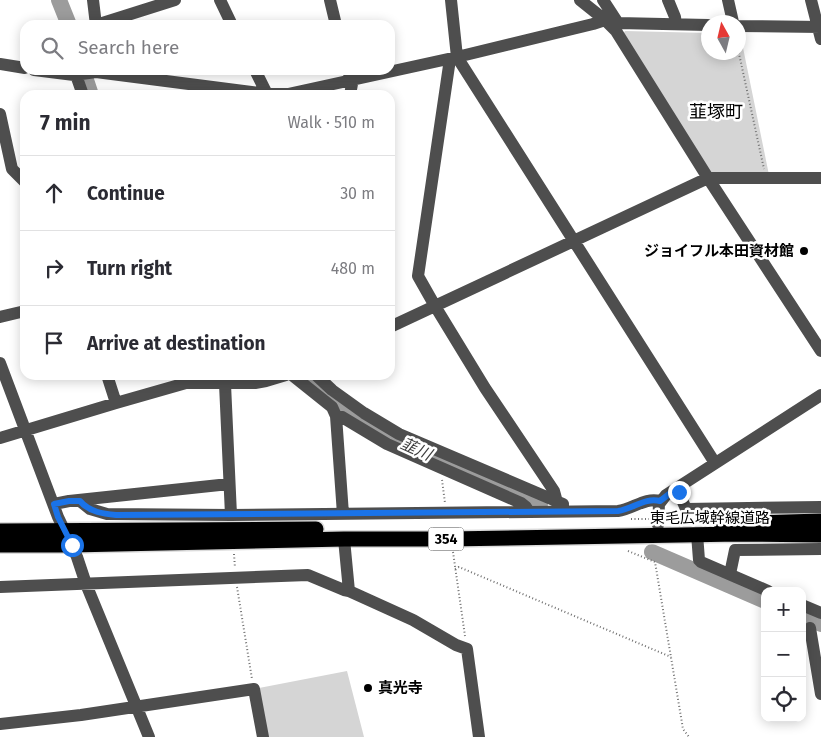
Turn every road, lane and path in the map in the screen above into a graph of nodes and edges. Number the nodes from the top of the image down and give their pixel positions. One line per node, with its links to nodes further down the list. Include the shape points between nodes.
1 (93, 0): 12 (street)
2 (174, 0): 13 (street)
3 (220, 0): 14 (street)
4 (330, 0): 15 (street)
5 (451, 0): 21 (street)
6 (580, 0): 16 (street)
7 (603, 0): 16 (street)
8 (668, 0): 17 (street)
9 (728, 0): 11 (street)
10 (811, 0): 20 (street)
11 (731, 15)
12 (95, 20)
13 (112, 20)
14 (230, 20)
15 (335, 20)
16 (611, 23): 17 (street); 21 (street, via 593,24); 38 (street)
17 (676, 24): 18 (street)
18 (701, 25)
19 (746, 26): 20 (street)
20 (820, 31)
21 (454, 58): 25 (street); 41 (street); 42 (street, via 418,271 420,281)
22 (740, 60): 37 (path)
23 (0, 64): 24 (street)
24 (20, 67)
25 (395, 68)
26 (76, 75): 30 (street)
27 (126, 75): 31 (street)
28 (258, 75): 32 (street)
29 (349, 75): 33 (street); 34 (street)
30 (81, 90)
31 (237, 90)
32 (265, 90)
33 (301, 90)
34 (350, 90)
35 (0, 114): 36 (street)
36 (6, 171): 40 (street)
37 (764, 172)
38 (708, 178): 39 (street); 41 (street); 46 (street)
39 (821, 178)
40 (20, 179)
41 (573, 241): 42 (street); 58 (street)
42 (435, 306): 45 (street); 64 (street, via 554,491)
43 (20, 312): 44 (street)
44 (0, 317)
45 (395, 325)
46 (821, 351)
47 (0, 363): 56 (street)
48 (109, 380): 54 (street)
49 (269, 380): 52 (street)
50 (298, 380): 55 (street, via 332,408)
51 (321, 380): 64 (street, via 364,413 400,434)
52 (225, 384): 54 (street, via 186,384); 60 (street)
53 (821, 395): 58 (street)
54 (116, 403): 56 (street)
55 (336, 416): 59 (street, via 386,444); 70 (street)
56 (26, 431): 57 (street); 65 (street)
57 (0, 438)
58 (715, 463): 61 (street)
59 (440, 468): 67 (street, via 521,503); 69 (path)
60 (229, 484): 62 (street); 71 (street)
61 (677, 488): 63 (street); 66 (street, via 686,509)
62 (80, 501): 65 (street); 71 (street, via 90,509 107,514)
63 (660, 501): 68 (street, via 650,499 618,511); 73 (street)
64 (557, 502): 68 (street, via 566,506)
65 (54, 504): 75 (street)
66 (821, 506)
67 (529, 512): 68 (street); 69 (street)
68 (568, 512)
69 (447, 513): 70 (street)
70 (343, 514): 71 (street)
71 (231, 515)
72 (821, 521): 73 (highway, 東毛広域幹線道路 / 354)
73 (658, 525): 75 (highway, 東毛広域幹線道路 / 354)
74 (0, 530): 75 (highway, 東毛広域幹線道路 / 354)
75 (64, 530): 80 (street)
76 (697, 534): 77 (highway, 東毛広域幹線道路 / 354); 78 (highway, 東毛広域幹線道路 / 354); 86 (street, via 699,560)
77 (821, 535)
78 (344, 539): 80 (highway, 東毛広域幹線道路 / 354); 91 (street)
79 (0, 544): 80 (highway, 東毛広域幹線道路 / 354)
80 (72, 545): 88 (street)
81 (821, 549): 86 (street, via 735,550)
82 (628, 551): 96 (path, via 655,562)
83 (453, 552): 85 (path)
84 (234, 554): 87 (path)
85 (455, 569): 95 (path); 96 (path, via 459,567)
86 (730, 574): 90 (street)
87 (235, 578): 88 (street); 91 (street, via 306,575); 97 (path)
88 (86, 584): 89 (street); 99 (street)
89 (0, 587)
90 (761, 588)
91 (349, 590): 95 (street)
92 (806, 607): 93 (street)
93 (821, 613)
94 (810, 628): 98 (street)
95 (467, 649): 103 (street)
96 (671, 657): 104 (path, via 683,729)
97 (254, 688): 99 (street); 102 (street)
98 (821, 694)
99 (136, 707): 100 (street); 101 (street)
100 (0, 724)
101 (149, 737)
102 (263, 737)
103 (479, 737)
104 (690, 737)

